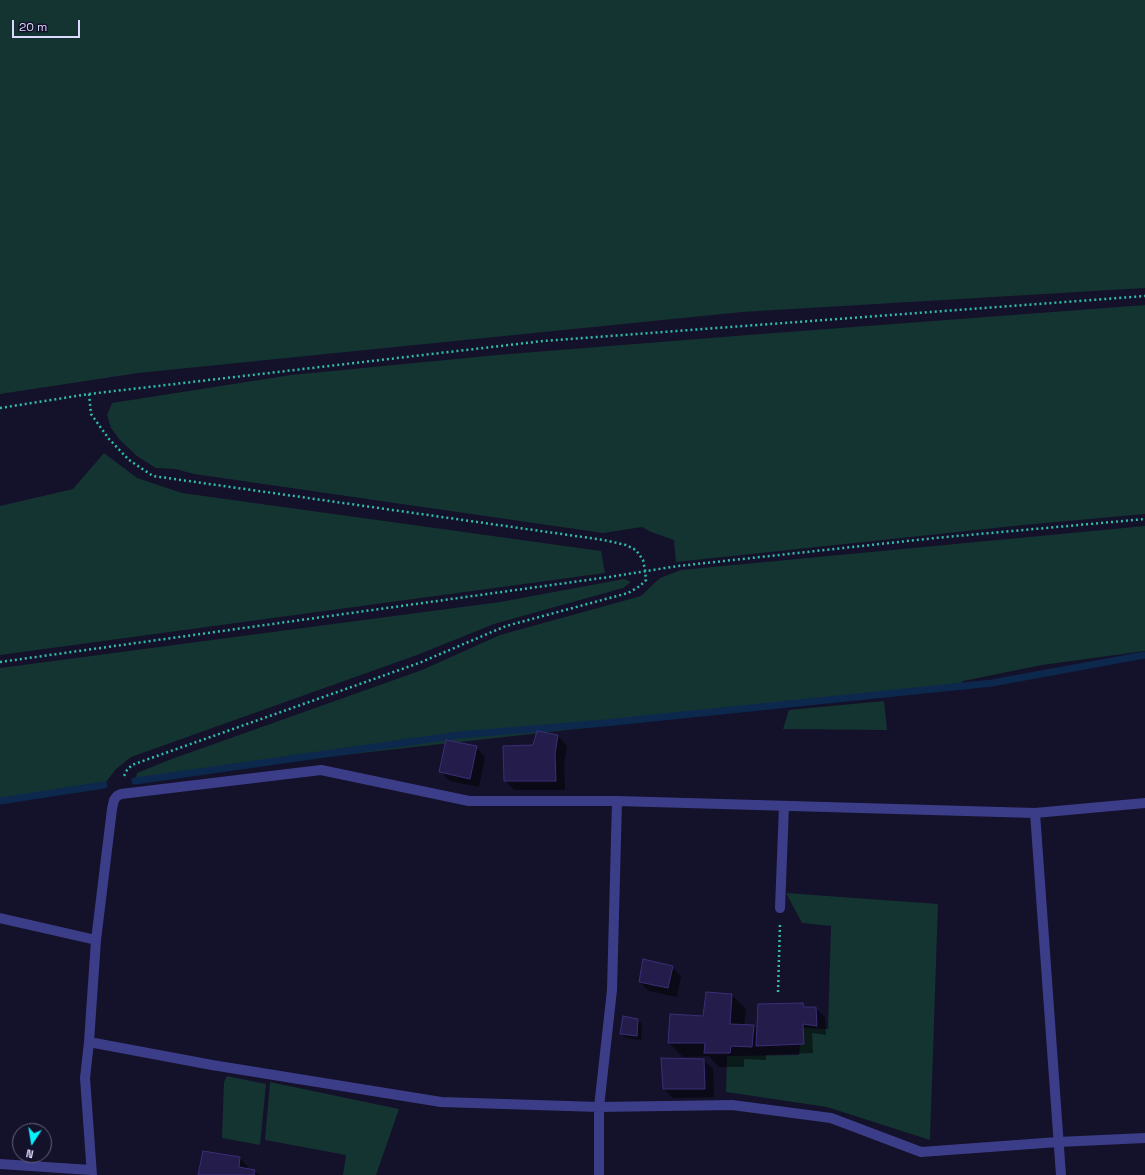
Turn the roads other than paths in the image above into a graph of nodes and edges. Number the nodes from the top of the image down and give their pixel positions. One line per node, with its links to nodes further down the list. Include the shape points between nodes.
1 (617, 801): 3 (street); 7 (street, via 469,801 321,770 121,794 114,800 112,808); 9 (street, via 612,990)
2 (1145, 803): 4 (street)
3 (784, 806): 4 (street); 5 (street)
4 (1035, 813): 11 (street)
5 (780, 908)
6 (0, 918): 7 (street)
7 (96, 940): 8 (street)
8 (89, 1042): 9 (street, via 212,1065 441,1102); 13 (street, via 85,1078)
9 (599, 1107): 11 (street, via 732,1105 831,1118 921,1152); 14 (street)
10 (1145, 1138): 11 (street)
11 (1058, 1142): 15 (street)
12 (0, 1164): 13 (street)
13 (92, 1172)
14 (600, 1175)
15 (1061, 1175)

